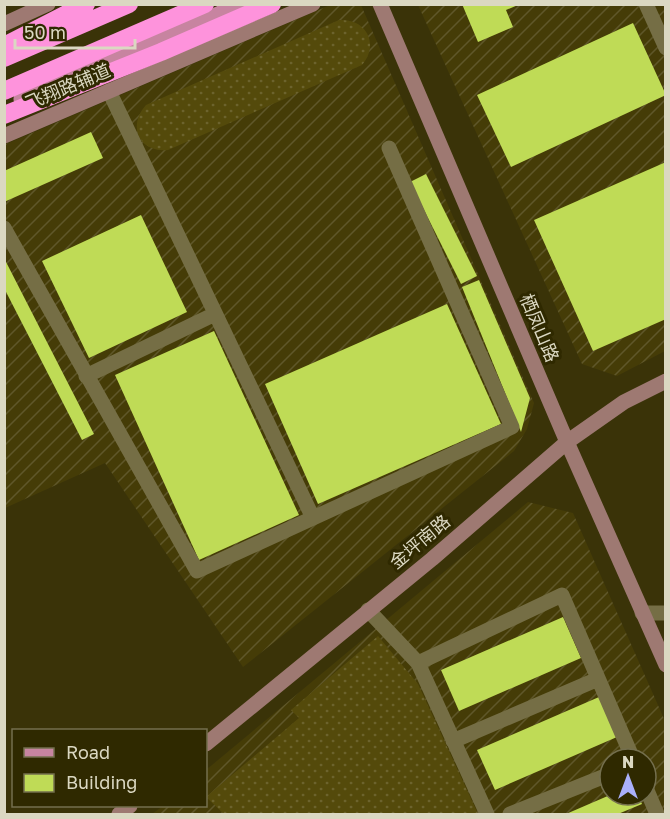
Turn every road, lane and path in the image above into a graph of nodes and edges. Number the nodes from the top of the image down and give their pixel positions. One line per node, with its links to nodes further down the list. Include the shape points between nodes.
1 (48, 4): 11 (street)
2 (86, 4): 12 (highway)
3 (91, 4): 12 (main road)
4 (129, 4): 14 (highway)
5 (205, 4): 15 (highway)
6 (241, 4): 17 (main road)
7 (272, 4): 18 (highway)
8 (312, 4): 16 (street, 飞翔路辅道)
9 (380, 4): 25 (street, 栖凤山路)
10 (646, 4): 13 (street)
11 (4, 24)
12 (4, 44)
13 (666, 48)
14 (4, 58)
15 (4, 91)
16 (109, 91): 19 (street, 飞翔路辅道); 22 (street)
17 (4, 106)
18 (4, 115)
19 (4, 136)
20 (389, 148): 26 (street, via 512,427)
21 (4, 228): 23 (street)
22 (215, 314): 23 (street); 26 (street)
23 (86, 376): 26 (street, via 198,571)
24 (666, 381): 25 (street, 金坪南路, via 624,402)
25 (567, 442): 27 (street, 金坪南路); 28 (street, 栖凤山路)
26 (313, 519)
27 (369, 610): 30 (street); 34 (street, 金坪南路)
28 (642, 613): 29 (street); 31 (street, 栖凤山路)
29 (666, 613)
30 (418, 663): 32 (street, via 562,595); 33 (street)
31 (666, 665)
32 (598, 679): 33 (street); 35 (street)
33 (453, 741): 37 (street)
34 (207, 743)
35 (628, 747)
36 (598, 779): 38 (street)
37 (487, 814)
38 (510, 814)

